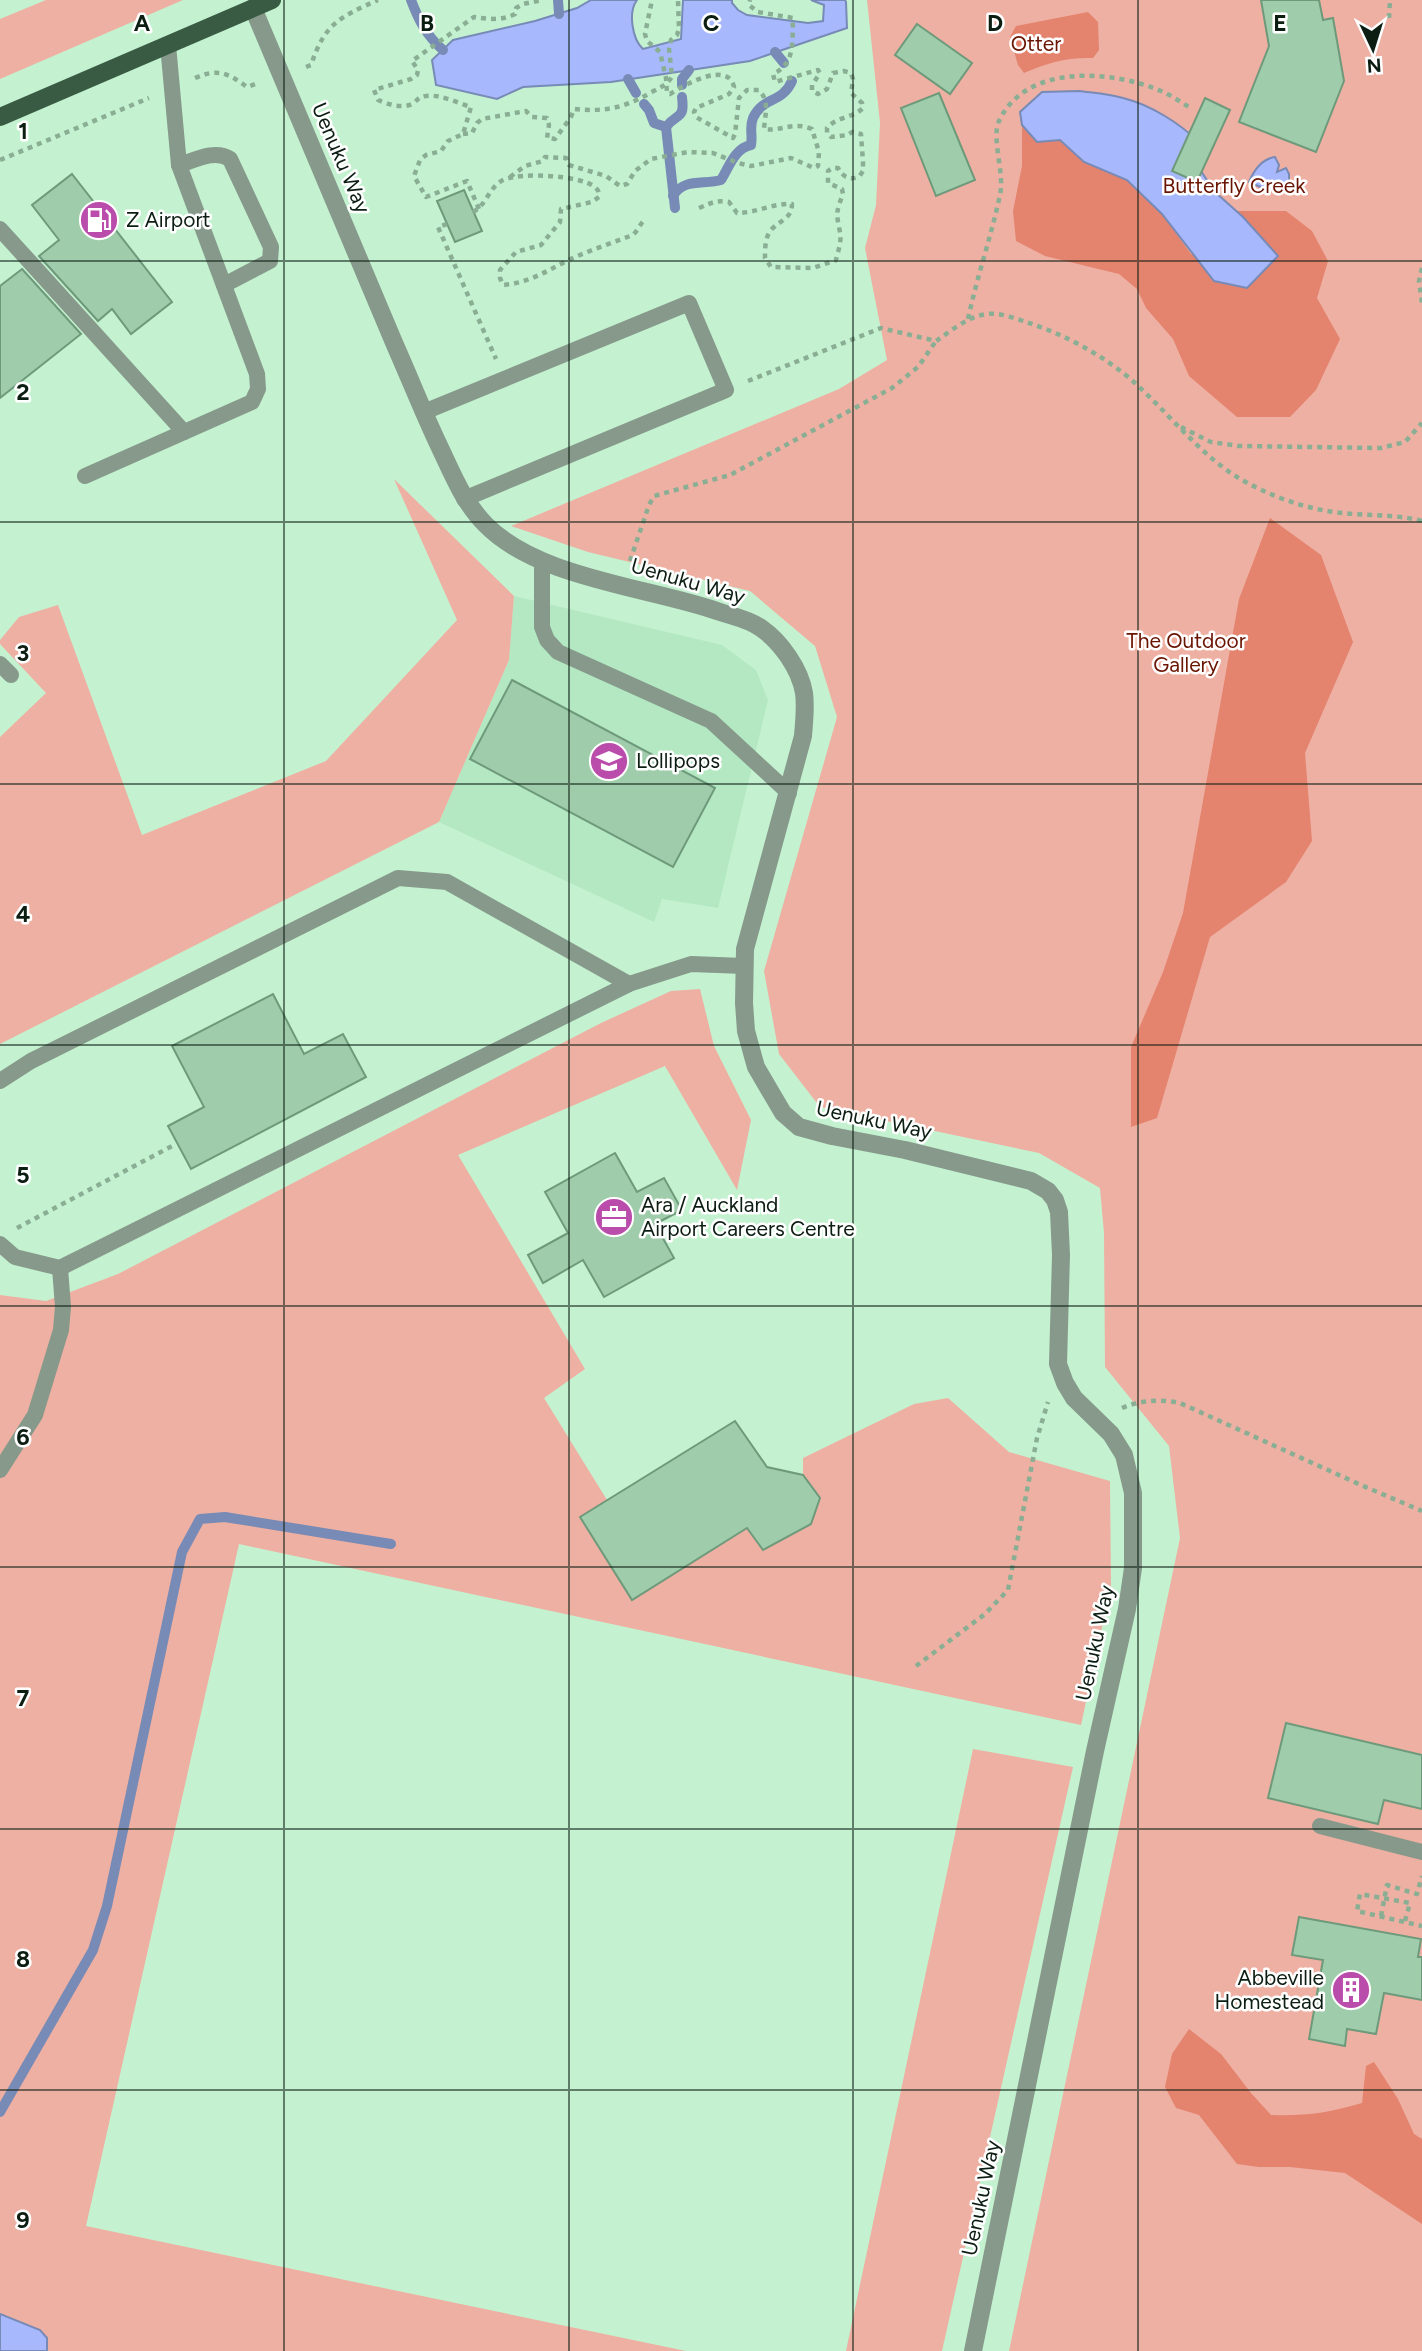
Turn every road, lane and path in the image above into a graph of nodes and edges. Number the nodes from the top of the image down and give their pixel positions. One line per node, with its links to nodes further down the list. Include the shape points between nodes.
1 (272, 0): 7 (main road)
2 (542, 0): 14 (path, via 516,8 510,17 474,17 412,61 417,75 374,90 378,100 392,105 406,106 430,95 471,107)
3 (678, 0): 10 (path, via 679,29 669,49)
4 (750, 0): 17 (path, via 758,12 793,18 791,55 785,67 773,74 775,82 818,71 812,85 812,92 818,94 827,89 833,73 850,73 851,93 863,108 831,123 827,133 831,137 862,134 863,171 851,179 838,168 828,172 828,183 843,194 837,209 836,260 813,268 771,267 765,258 767,238 788,216 792,204 744,214 737,213 729,202 712,201)
5 (1390, 0): 8 (path)
6 (652, 1): 10 (path, via 645,34 660,52)
7 (253, 8): 9 (main road); 30 (street, Uenuku Way)
8 (1389, 18)
9 (167, 45): 13 (main road); 15 (lane)
10 (669, 77): 11 (path)
11 (666, 85): 14 (path, via 627,106 574,109 555,139 547,138 547,118 532,117 526,111 482,119 472,133); 16 (path, via 670,94 712,75 728,77 734,88 729,94 694,112 733,138 743,92 759,90 765,98 764,129 812,129 818,166 791,159 751,166 705,151 688,152 651,159 620,186 559,156 545,157)
12 (1189, 107): 26 (path, via 1164,91 1100,76 1065,77 1035,85 1015,99 998,123 1000,194)
13 (0, 117)
14 (463, 134): 18 (path, via 420,160 414,177 426,197 467,181)
15 (179, 165): 24 (lane); 24 (lane, via 215,154 230,159 271,247 270,261)
16 (510, 177): 18 (path, via 492,189); 20 (path, via 523,174 582,181 596,188 599,197 561,209 560,222 541,245 516,252 500,270 503,285 531,279 633,234)
17 (699, 208)
18 (480, 209): 19 (path)
19 (473, 212)
20 (646, 219)
21 (447, 224): 28 (path, via 438,227)
22 (0, 229): 33 (lane)
23 (1422, 268): 25 (path)
24 (224, 285): 33 (lane, via 257,374 258,389 252,402)
25 (1422, 303)
26 (968, 320): 27 (path); 32 (path, via 988,314 1045,328 1133,381)
27 (936, 341): 29 (path, via 881,328); 38 (path, via 918,368 892,388 730,475 654,496)
28 (505, 380): 29 (lane, via 689,303); 30 (lane)
29 (726, 390): 35 (lane)
30 (424, 412): 35 (street, Uenuku Way)
31 (1422, 423): 32 (path, via 1405,442 1381,448 1239,446 1212,442)
32 (1178, 425): 36 (path, via 1237,476 1282,498 1342,513)
33 (184, 432): 34 (lane)
34 (85, 476)
35 (464, 499): 37 (street, Uenuku Way, via 486,525)
36 (1422, 521)
37 (542, 562): 38 (street, Uenuku Way); 39 (lane, via 542,627 558,652 711,721)
38 (622, 586): 39 (street, Uenuku Way, via 685,600 753,624 785,652 799,677 805,710)
39 (789, 793): 40 (street, Uenuku Way)
40 (744, 966): 41 (lane, via 691,964); 47 (street, Uenuku Way, via 746,1031 756,1067 783,1113 799,1127 1031,1181 1055,1200 1061,1255)
41 (629, 984): 42 (lane, via 447,881 398,878 31,1061); 46 (lane)
42 (0, 1082)
43 (174, 1145): 44 (path)
44 (16, 1228)
45 (0, 1244): 46 (lane, via 15,1257)
46 (60, 1268): 49 (lane, via 61,1330 35,1415)
47 (1059, 1364): 48 (street, Uenuku Way, via 1074,1398); 51 (path, via 1037,1438 1008,1590 985,1614)
48 (1095, 1419): 50 (path, via 1134,1402 1180,1403); 59 (street, Uenuku Way, via 1117,1444 1129,1472 1134,1505 1133,1568)
49 (0, 1470)
50 (1422, 1510)
51 (916, 1666)
52 (1320, 1826): 53 (lane)
53 (1422, 1852)
54 (1422, 1876): 55 (path, via 1417,1894 1387,1885)
55 (1385, 1898): 56 (path); 56 (path, via 1360,1894 1357,1911); 57 (path, via 1410,1903)
56 (1381, 1916): 57 (path)
57 (1405, 1922): 58 (path)
58 (1422, 1926)
59 (973, 2351)

